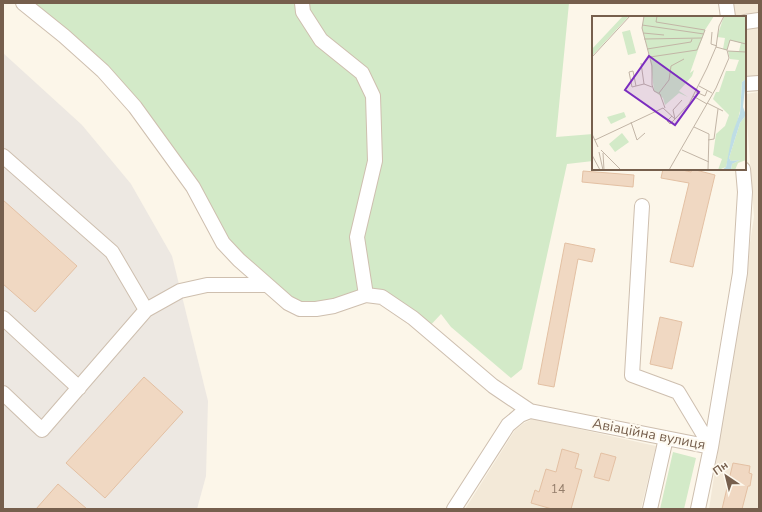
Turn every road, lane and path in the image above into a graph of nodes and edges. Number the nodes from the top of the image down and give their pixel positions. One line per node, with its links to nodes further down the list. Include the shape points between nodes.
1 (23, 3): 12 (street, via 103,71 135,106 193,187 223,243)
2 (302, 3): 13 (street, via 303,12 321,40 362,73 373,96 375,161 357,237)
3 (726, 3): 4 (street)
4 (728, 16)
5 (759, 20): 6 (street)
6 (746, 22)
7 (759, 83): 8 (street)
8 (746, 84)
9 (3, 156): 14 (street, via 112,252)
10 (743, 170): 20 (street, Авіаційна вулиця, via 745,192 740,273)
11 (642, 206): 20 (street, via 632,375 678,392)
12 (267, 285): 13 (street, via 288,303 300,309 334,306); 14 (street, via 207,285 180,291)
13 (366, 295): 18 (street, via 382,297 413,318 493,386)
14 (146, 310): 16 (street)
15 (3, 318): 16 (street)
16 (79, 388): 17 (street, via 42,430)
17 (3, 393)
18 (530, 411): 19 (street, Авіаційна вулиця); 21 (street, via 508,425)
19 (666, 438): 20 (street, Авіаційна вулиця); 22 (street)
20 (711, 447): 23 (street)
21 (454, 509)
22 (650, 509)
23 (698, 509)

